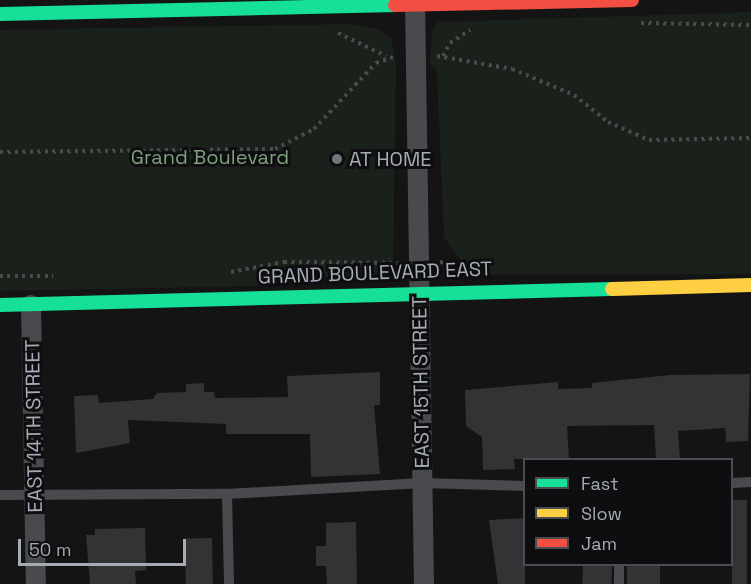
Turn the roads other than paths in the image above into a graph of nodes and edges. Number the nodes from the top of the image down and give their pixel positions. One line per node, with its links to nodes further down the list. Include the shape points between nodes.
1 (632, 0): 2 (main road)
2 (415, 2): 3 (main road); 5 (street, EAST 15TH STREET)
3 (0, 14)
4 (751, 285): 5 (main road, GRAND BOULEVARD EAST)
5 (419, 290): 7 (main road, GRAND BOULEVARD EAST); 9 (street, EAST 15TH STREET)
6 (0, 305): 7 (main road, GRAND BOULEVARD EAST)
7 (31, 305): 14 (street, EAST 14TH STREET)
8 (751, 482): 10 (lane)
9 (423, 483): 11 (lane); 12 (lane); 18 (street, EAST 15TH STREET)
10 (733, 483)
11 (523, 486)
12 (227, 494): 14 (lane); 17 (lane)
13 (0, 495): 14 (lane)
14 (35, 495): 16 (street, EAST 14TH STREET)
15 (619, 566): 19 (lane)
16 (36, 584)
17 (229, 584)
18 (424, 584)
19 (619, 584)

